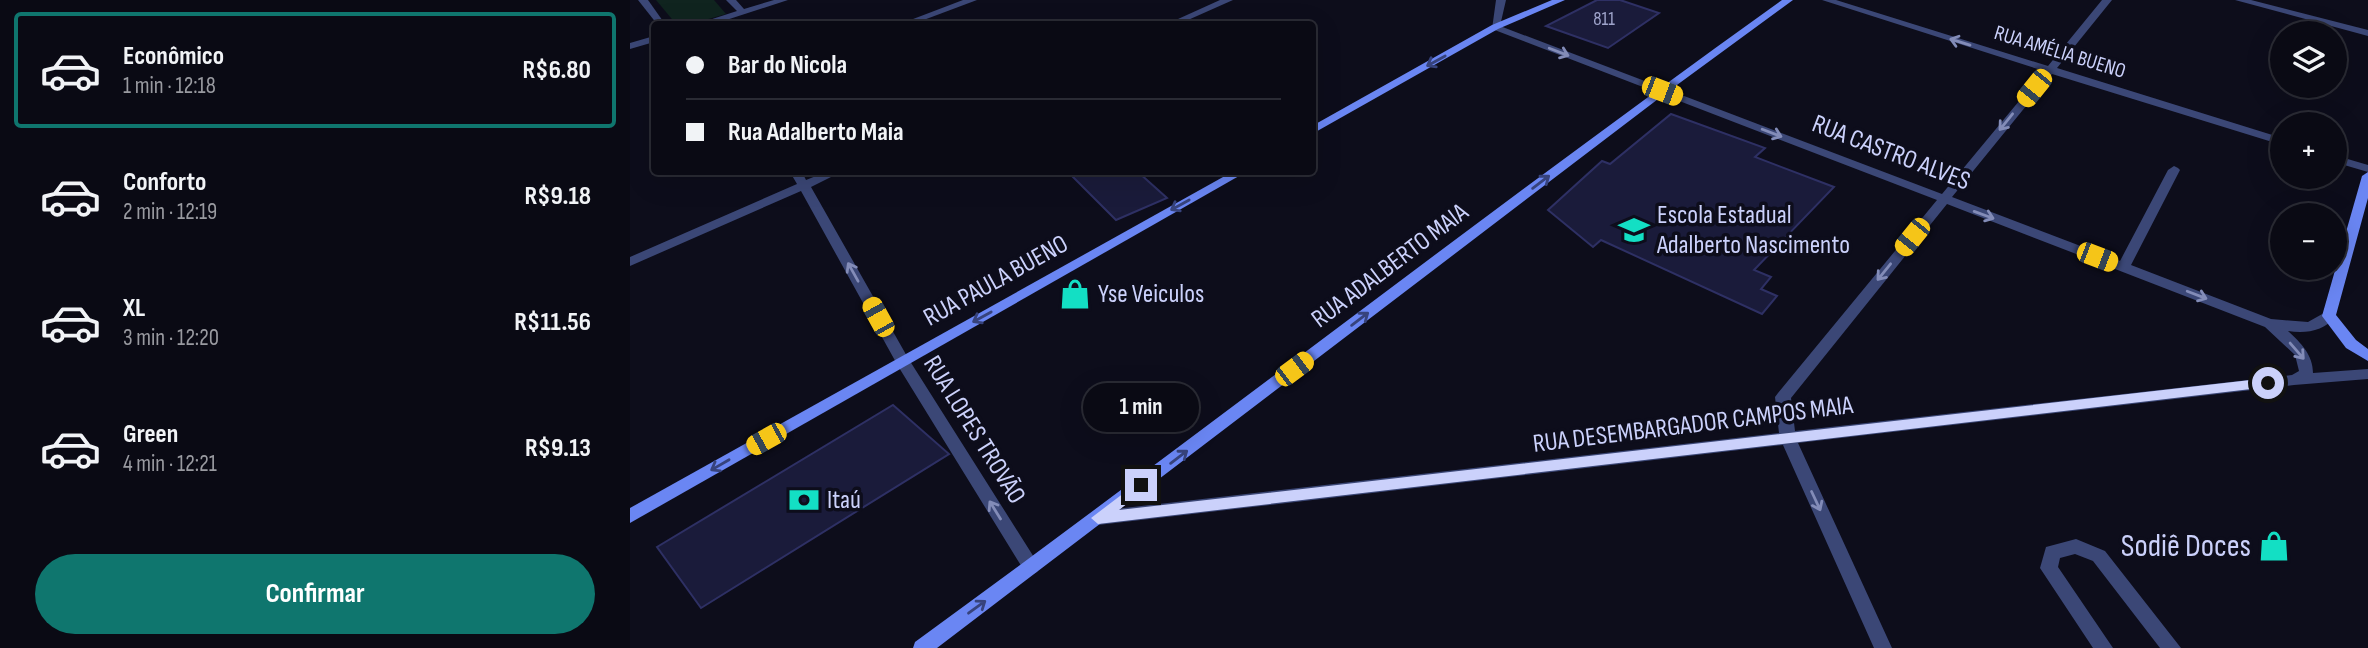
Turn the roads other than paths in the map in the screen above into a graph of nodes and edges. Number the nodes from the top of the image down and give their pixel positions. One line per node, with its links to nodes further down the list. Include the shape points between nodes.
1 (643, 0): 13 (street)
2 (731, 0): 12 (street)
3 (783, 0): 12 (street)
4 (972, 0): 15 (street)
5 (1228, 0): 16 (street)
6 (1501, 0): 17 (street)
7 (1560, 0): 17 (main road)
8 (1788, 0): 22 (main road, RUA ADALBERTO MAIA)
9 (1827, 0): 21 (street, RUA AMÉLIA BUENO, one-way to 9)
10 (2107, 0): 21 (street)
11 (2240, 0): 18 (street)
12 (743, 13): 14 (street)
13 (659, 21)
14 (716, 21)
15 (913, 21)
16 (1179, 21)
17 (1496, 27): 22 (street, RUA CASTRO ALVES, one-way to 22); 23 (main road, one-way to 23)
18 (2368, 33)
19 (651, 40): 20 (street)
20 (630, 46)
21 (2049, 69): 24 (street, RUA AMÉLIA BUENO); 33 (street, one-way to 33)
22 (1662, 91): 33 (street, RUA CASTRO ALVES, one-way to 33); 44 (main road, RUA ADALBERTO MAIA, one-way to 22)
23 (1316, 129)
24 (2270, 138)
25 (2347, 162): 26 (street)
26 (2368, 169)
27 (2174, 170): 35 (street)
28 (798, 175): 32 (street, RUA LOPES TROVÃO)
29 (828, 175): 32 (street)
30 (1235, 175): 39 (main road, RUA PAULA BUENO, one-way to 39)
31 (2368, 176): 36 (main road)
32 (804, 185): 34 (street); 39 (street, RUA LOPES TROVÃO, one-way to 32)
33 (1942, 200): 35 (street, RUA CASTRO ALVES, one-way to 35); 42 (street, one-way to 42, via 1783,397)
34 (630, 261)
35 (2123, 267): 37 (street, RUA CASTRO ALVES, one-way to 37)
36 (2329, 316): 37 (street, RUA CASTRO ALVES, via 2309,328); 38 (main road, via 2351,344)
37 (2269, 323): 41 (street, RUA CASTRO ALVES, one-way to 41, via 2307,364 2306,374)
38 (2368, 356)
39 (902, 362): 43 (main road, RUA PAULA BUENO, one-way to 43); 45 (street, RUA LOPES TROVÃO, one-way to 39)
40 (2368, 374): 41 (street)
41 (2294, 380): 42 (street, RUA DESEMBARGADOR CAMPOS MAIA)
42 (1788, 439): 44 (street, RUA DESEMBARGADOR CAMPOS MAIA); 47 (street, one-way to 47)
43 (630, 516)
44 (1098, 518): 45 (main road, RUA ADALBERTO MAIA)
45 (1031, 568): 46 (main road, RUA ADALBERTO MAIA, one-way to 45)
46 (922, 648)
47 (1883, 648)
48 (2104, 648): 49 (street, via 2049,568 2052,552 2076,546 2099,556)
49 (2172, 648)

